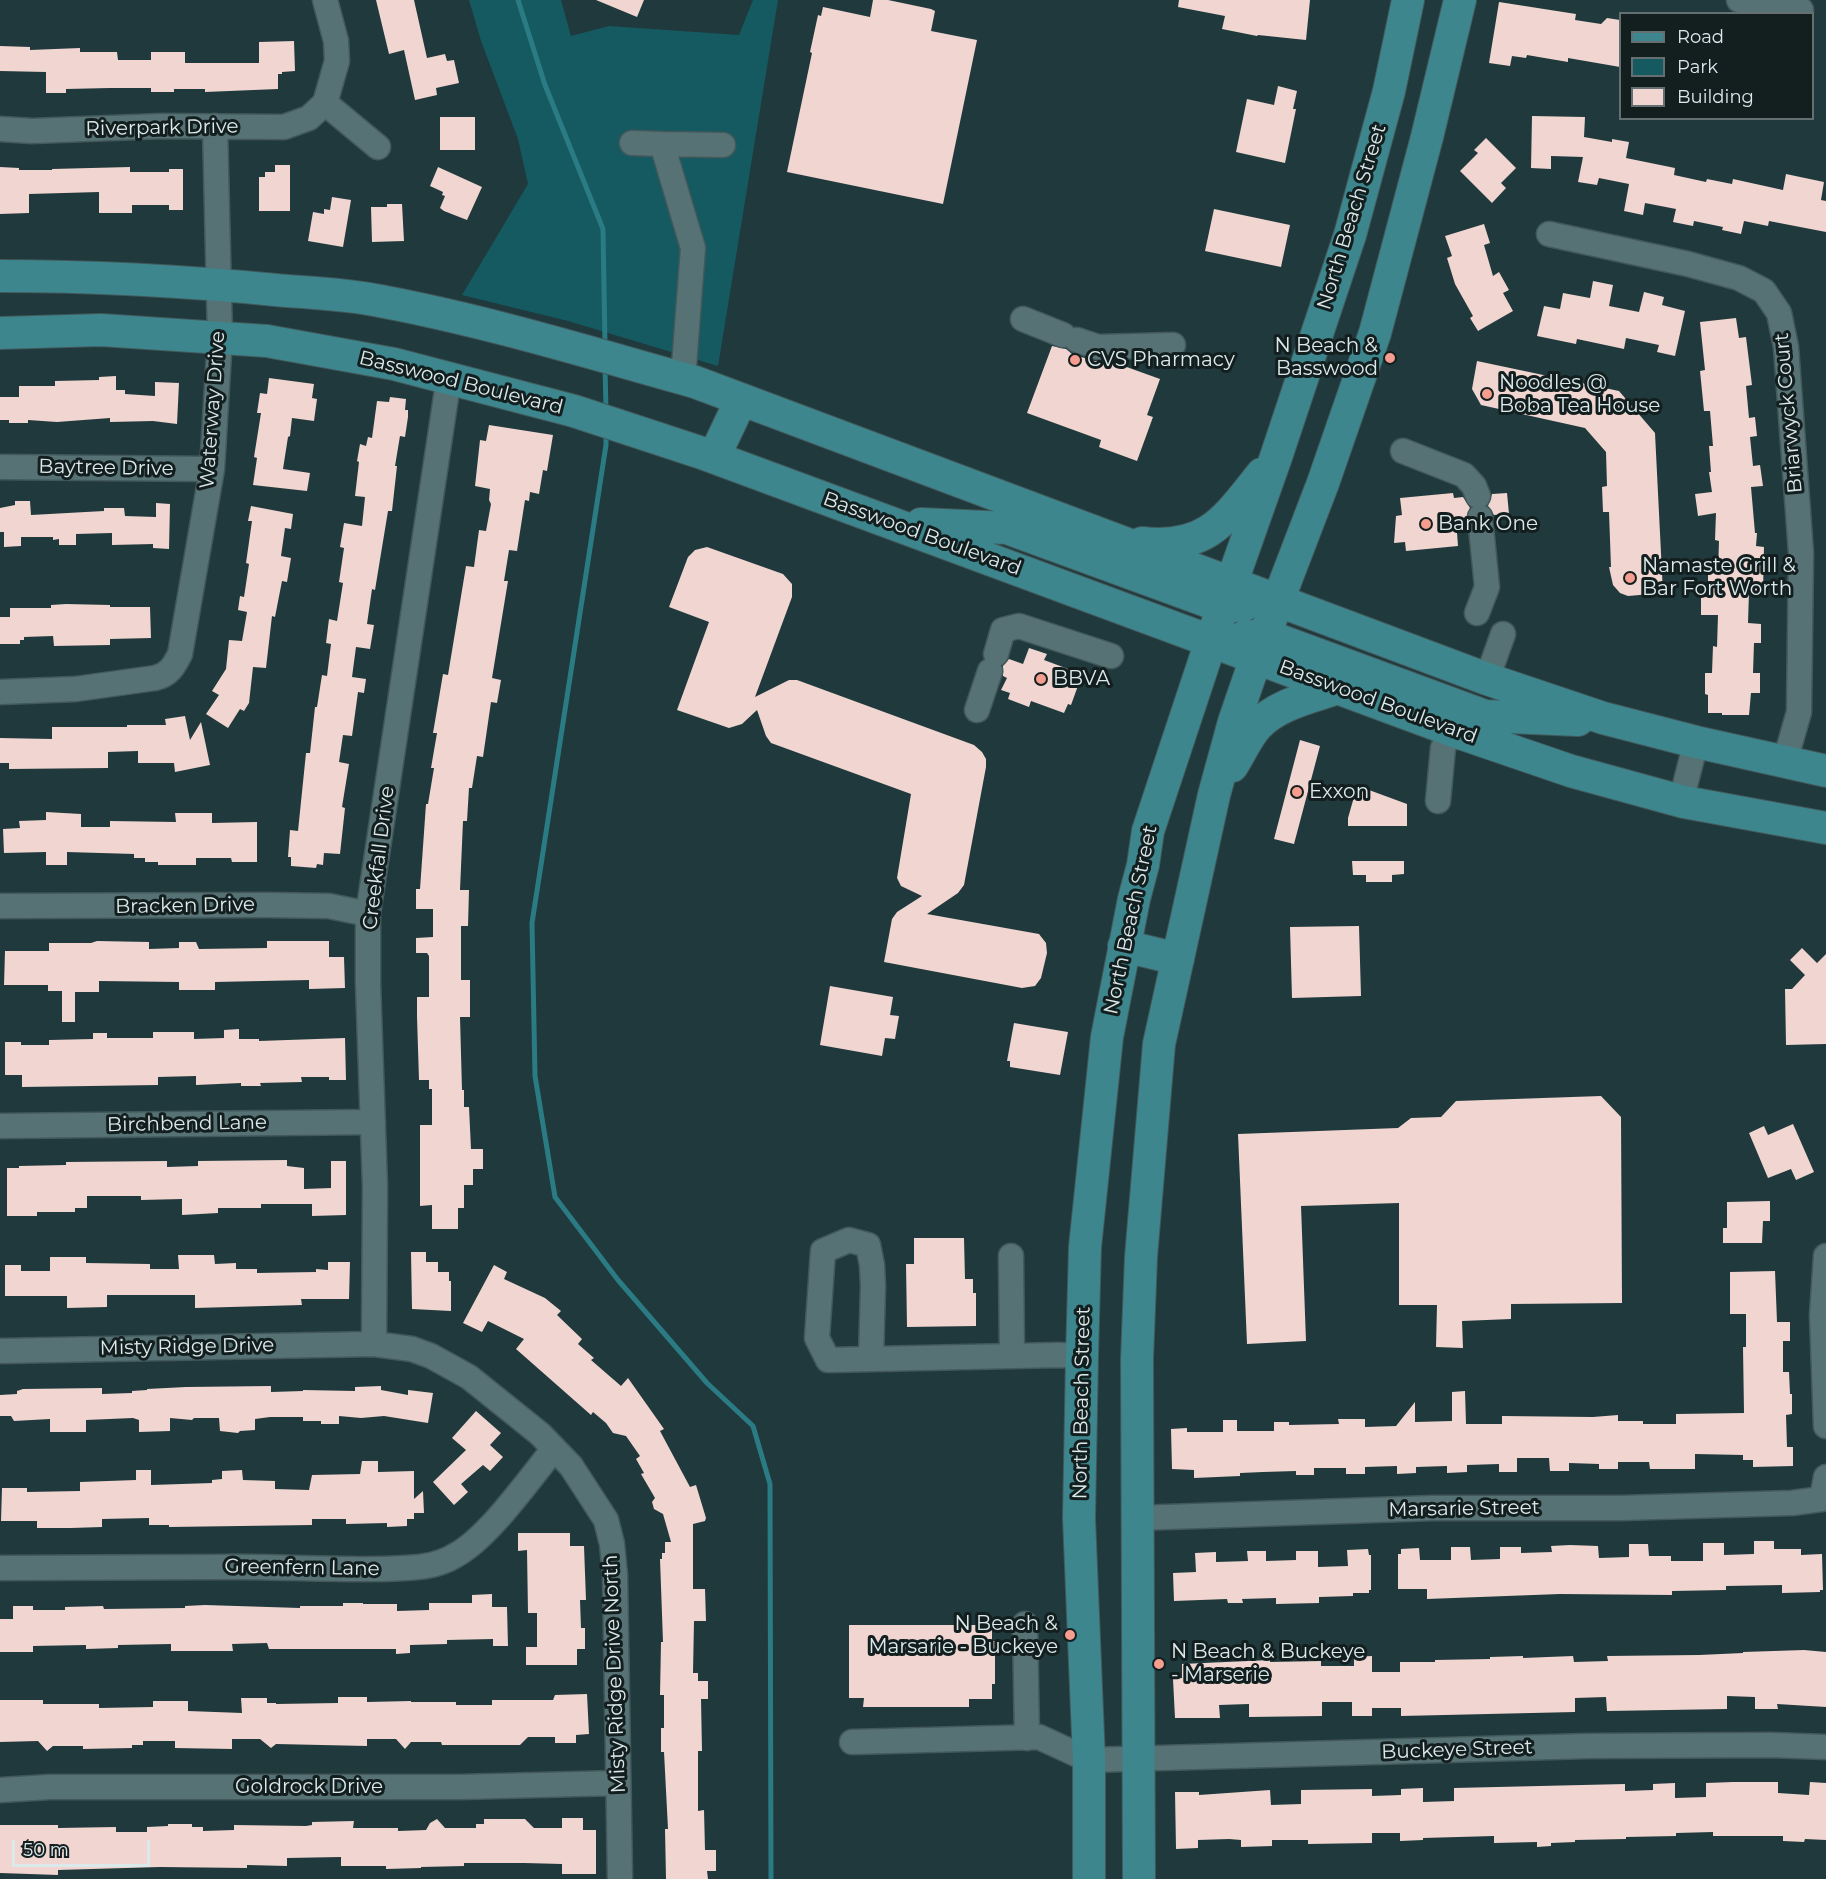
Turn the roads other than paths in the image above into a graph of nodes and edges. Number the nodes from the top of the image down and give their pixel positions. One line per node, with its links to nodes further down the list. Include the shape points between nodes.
1 (325, 0): 6 (street, via 337,61)
2 (1408, 0): 7 (main road, North Beach Street)
3 (1460, 0): 8 (main road)
4 (1739, 0): 5 (street)
5 (1801, 10)
6 (322, 106): 9 (street, Riverpark Drive, via 309,118 284,127); 14 (street)
7 (1383, 114): 8 (main road); 27 (main road, North Beach Street, via 1350,236)
8 (1431, 119): 33 (main road, via 1375,333)
9 (214, 126): 10 (street, Riverpark Drive, via 32,132); 17 (street, Waterway Drive)
10 (0, 129)
11 (632, 143): 12 (street)
12 (662, 144): 13 (street); 22 (street, via 693,248)
13 (723, 145)
14 (378, 147)
15 (1549, 234): 46 (street, Briarwyck Court, via 1739,278 1764,291 1779,313 1786,347 1801,553 1799,712)
16 (0, 276): 17 (main road)
17 (217, 284): 20 (street, Waterway Drive); 22 (main road, via 378,300)
18 (1023, 319): 21 (street, via 1098,346)
19 (0, 333): 20 (main road, Basswood Boulevard, via 101,330)
20 (219, 337): 23 (main road, Basswood Boulevard, via 267,341); 29 (street, Waterway Drive)
21 (1173, 345)
22 (671, 375): 24 (main road)
23 (449, 377): 26 (main road, Basswood Boulevard, via 574,411); 53 (street, Creekfall Drive)
24 (741, 400): 26 (main road); 31 (main road)
25 (1403, 451): 34 (street, via 1464,475 1474,486 1487,587)
26 (714, 457): 30 (main road, Basswood Boulevard)
27 (1276, 457): 31 (main road, via 1228,516 1206,534 1165,546); 32 (main road, North Beach Street)
28 (0, 467): 29 (street, Baytree Drive)
29 (213, 469): 41 (street, Waterway Drive, via 180,654 173,668 155,678 76,689)
30 (892, 523): 32 (main road, via 1007,528); 36 (main road, Basswood Boulevard)
31 (1118, 541): 32 (main road)
32 (1227, 595): 33 (main road); 36 (main road, North Beach Street)
33 (1278, 601): 37 (main road); 39 (main road)
34 (1477, 613)
35 (1503, 634): 39 (street)
36 (1210, 641): 37 (main road, Basswood Boulevard); 54 (main road, North Beach Street, via 1148,831)
37 (1261, 646): 40 (main road, Basswood Boulevard); 43 (main road, via 1485,716); 48 (main road)
38 (1111, 656): 42 (street, via 1019,626 1003,630)
39 (1486, 679): 43 (main road)
40 (1338, 688): 44 (main road, Basswood Boulevard); 48 (main road, via 1295,702 1258,726)
41 (0, 692)
42 (977, 710)
43 (1617, 722): 45 (main road)
44 (1451, 730): 49 (street, via 1443,748); 50 (main road, Basswood Boulevard, via 1571,771)
45 (1696, 742): 46 (main road); 50 (street)
46 (1785, 761): 47 (main road)
47 (1826, 771)
48 (1214, 795): 55 (main road)
49 (1438, 801)
50 (1681, 801): 51 (main road, Basswood Boulevard)
51 (1826, 828)
52 (0, 906): 53 (street, Bracken Drive, via 318,906)
53 (368, 914): 56 (street, Creekfall Drive)
54 (1124, 946): 55 (main road); 63 (main road, North Beach Street, via 1098,1115 1085,1247)
55 (1178, 959): 69 (main road, via 1159,1044 1141,1257)
56 (374, 1122): 57 (street, Birchbend Lane); 60 (street, Creekfall Drive)
57 (0, 1126)
58 (1011, 1256): 62 (street)
59 (1826, 1256): 65 (street, via 1822,1315)
60 (374, 1344): 61 (street, Misty Ridge Drive); 67 (street, Misty Ridge Drive North, via 412,1349 469,1377)
61 (0, 1351)
62 (1012, 1356): 63 (street); 64 (street)
63 (1082, 1356): 76 (main road, North Beach Street, via 1079,1518)
64 (871, 1359): 64 (street, via 828,1360 818,1338 823,1251 849,1240 868,1245 872,1265)
65 (1825, 1384): 66 (street)
66 (1826, 1426)
67 (554, 1449): 70 (street, Greenfern Lane, via 470,1546 456,1556 420,1568); 77 (street, Misty Ridge Drive North, via 571,1466 606,1520 612,1544)
68 (1826, 1478): 69 (street, Marsarie Street, via 1822,1499 1792,1503 1434,1508)
69 (1137, 1518): 75 (main road)
70 (0, 1568)
71 (1025, 1624): 72 (street)
72 (1026, 1738): 73 (street); 76 (street, via 1039,1737)
73 (852, 1743)
74 (1826, 1747): 75 (street, Buckeye Street, via 1588,1746)
75 (1138, 1759): 76 (street, Buckeye Street); 81 (main road)
76 (1089, 1760): 80 (main road, North Beach Street)
77 (618, 1783): 78 (street, Goldrock Drive); 79 (street, Misty Ridge Drive North)
78 (0, 1790)
79 (620, 1879)
80 (1089, 1879)
81 (1139, 1879)

